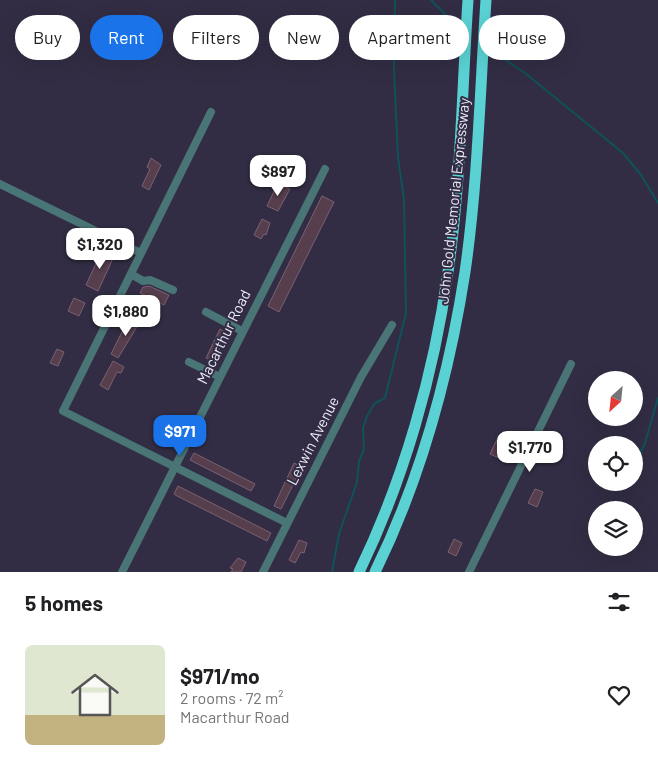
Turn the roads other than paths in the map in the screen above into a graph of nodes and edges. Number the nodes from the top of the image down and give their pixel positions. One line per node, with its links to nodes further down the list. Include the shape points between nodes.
1 (468, 0): 19 (highway, John Gold Memorial Expressway, via 457,174 444,292 429,370 402,467)
2 (486, 0): 20 (highway, John Gold Memorial Expressway, via 476,163 465,270 455,326 428,438 411,491)
3 (211, 112): 6 (street)
4 (325, 169): 11 (street, Macarthur Road)
5 (0, 184): 6 (street)
6 (141, 253): 7 (street)
7 (131, 274): 8 (street); 15 (street, via 63,411)
8 (173, 290)
9 (206, 312): 11 (street)
10 (392, 325): 16 (street, Lexwin Avenue, via 361,377)
11 (242, 331): 14 (street, Macarthur Road)
12 (189, 362): 14 (street)
13 (571, 364): 21 (street)
14 (220, 377): 15 (street, Macarthur Road)
15 (175, 467): 16 (street); 17 (street, Macarthur Road)
16 (288, 523): 18 (street, Lexwin Avenue)
17 (122, 572)
18 (263, 572)
19 (359, 572)
20 (375, 572)
21 (468, 572)

